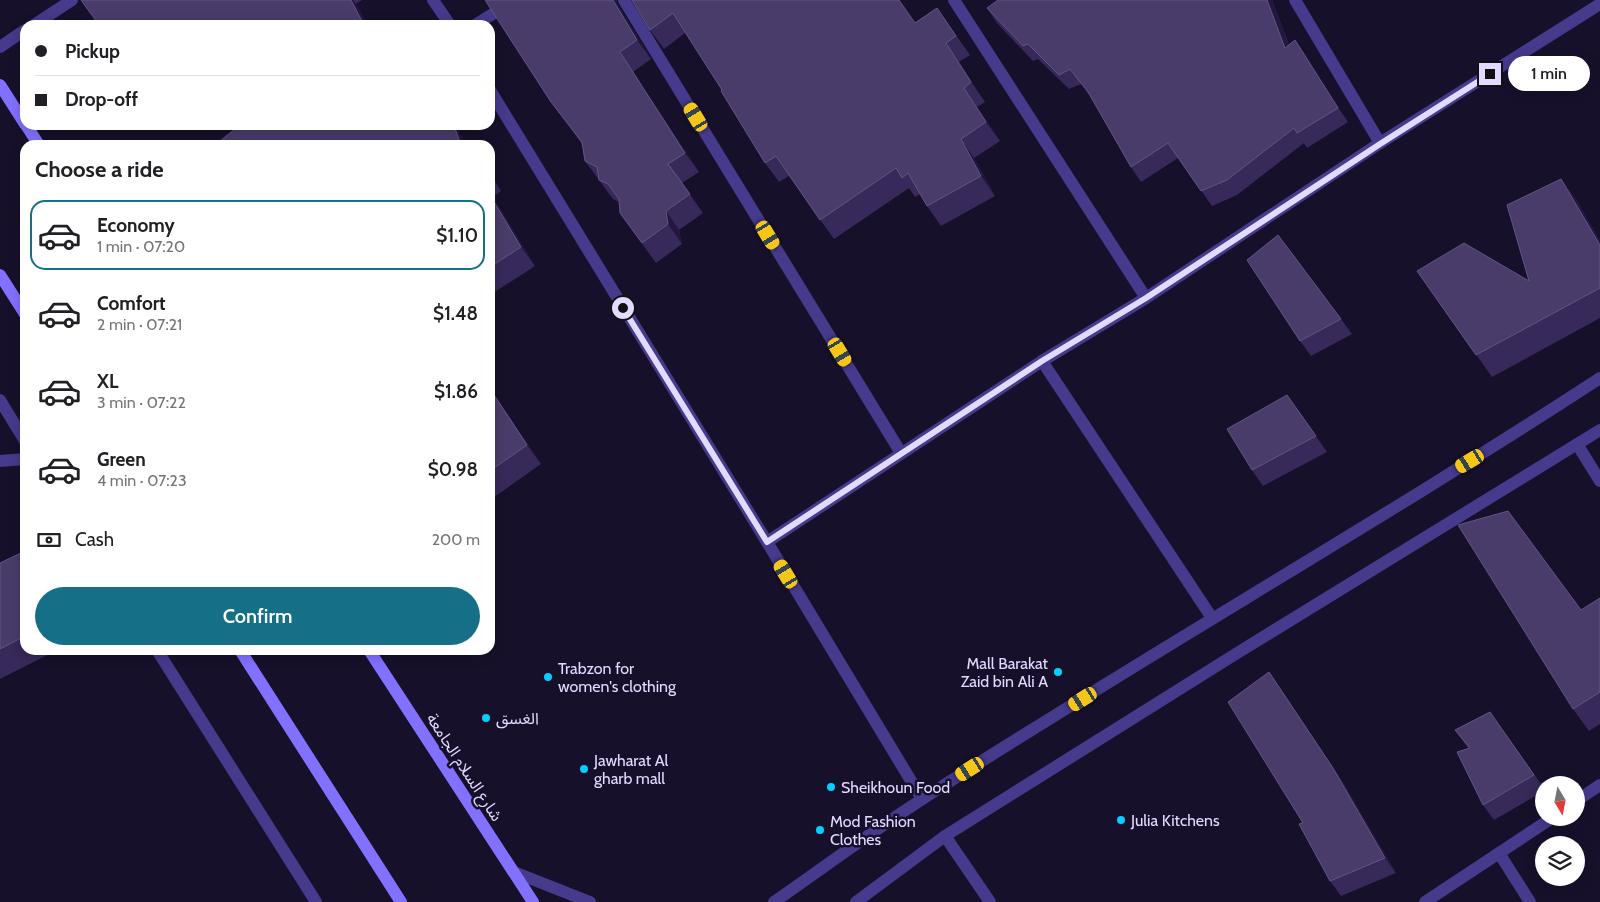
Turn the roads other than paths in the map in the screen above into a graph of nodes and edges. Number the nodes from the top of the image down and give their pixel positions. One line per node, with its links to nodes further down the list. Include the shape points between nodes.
1 (72, 0): 8 (street)
2 (433, 0): 9 (street)
3 (515, 0): 10 (street)
4 (624, 0): 26 (street)
5 (954, 0): 18 (street)
6 (1295, 0): 16 (street)
7 (1600, 4): 16 (street)
8 (42, 20)
9 (447, 20)
10 (483, 20)
11 (20, 33): 12 (street)
12 (0, 47)
13 (0, 85): 15 (main road)
14 (495, 98): 30 (street)
15 (20, 116)
16 (1380, 144): 18 (street)
17 (0, 275): 19 (main road)
18 (1146, 298): 20 (street)
19 (20, 306)
20 (1042, 361): 26 (street); 31 (street)
21 (1600, 378): 31 (street)
22 (0, 400): 24 (street)
23 (1600, 430): 25 (street)
24 (20, 433)
25 (1577, 444): 29 (street); 39 (street)
26 (901, 453): 30 (street)
27 (20, 459): 28 (street)
28 (0, 461)
29 (1600, 481)
30 (767, 542): 37 (street)
31 (1212, 618): 37 (street)
32 (160, 655): 42 (street)
33 (243, 655): 43 (main road)
34 (372, 655): 41 (main road, شارع السلام الجامعة)
35 (1600, 785): 36 (street)
36 (1585, 795)
37 (922, 799): 46 (street)
38 (1540, 826): 40 (street)
39 (945, 836): 47 (street); 48 (street)
40 (1499, 853): 49 (street); 50 (street)
41 (514, 872): 44 (main road, شارع السلام الجامعة); 45 (street)
42 (316, 902)
43 (401, 902)
44 (534, 902)
45 (590, 902)
46 (774, 902)
47 (856, 902)
48 (990, 902)
49 (1425, 902)
50 (1530, 902)

